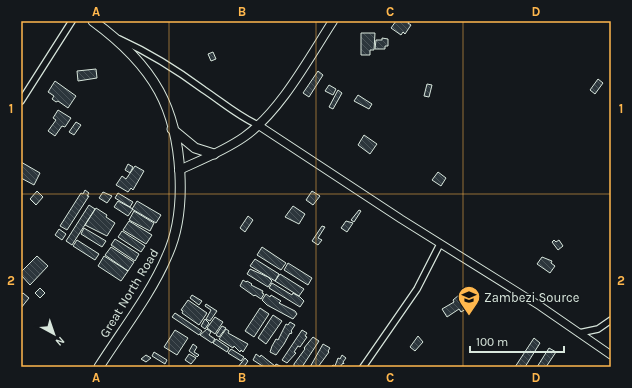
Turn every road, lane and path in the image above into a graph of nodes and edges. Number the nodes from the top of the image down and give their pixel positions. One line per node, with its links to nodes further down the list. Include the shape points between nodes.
1 (72, 21): 5 (street)
2 (93, 21): 4 (highway, Great North Road)
3 (333, 21): 6 (main road, via 271,113)
4 (116, 37): 6 (street, via 146,51 242,117); 7 (highway, Great North Road, via 134,56 159,91)
5 (21, 101)
6 (258, 125): 8 (main road, via 244,137); 10 (street)
7 (172, 129): 8 (highway, via 199,151); 9 (highway, Great North Road)
8 (214, 154): 9 (main road)
9 (179, 170): 14 (highway, Great North Road, via 176,232 168,255 158,276)
10 (440, 244): 12 (street); 15 (street, via 417,289)
11 (611, 320): 12 (street, via 598,329)
12 (579, 333): 13 (street)
13 (611, 355)
14 (99, 367)
15 (363, 367)

